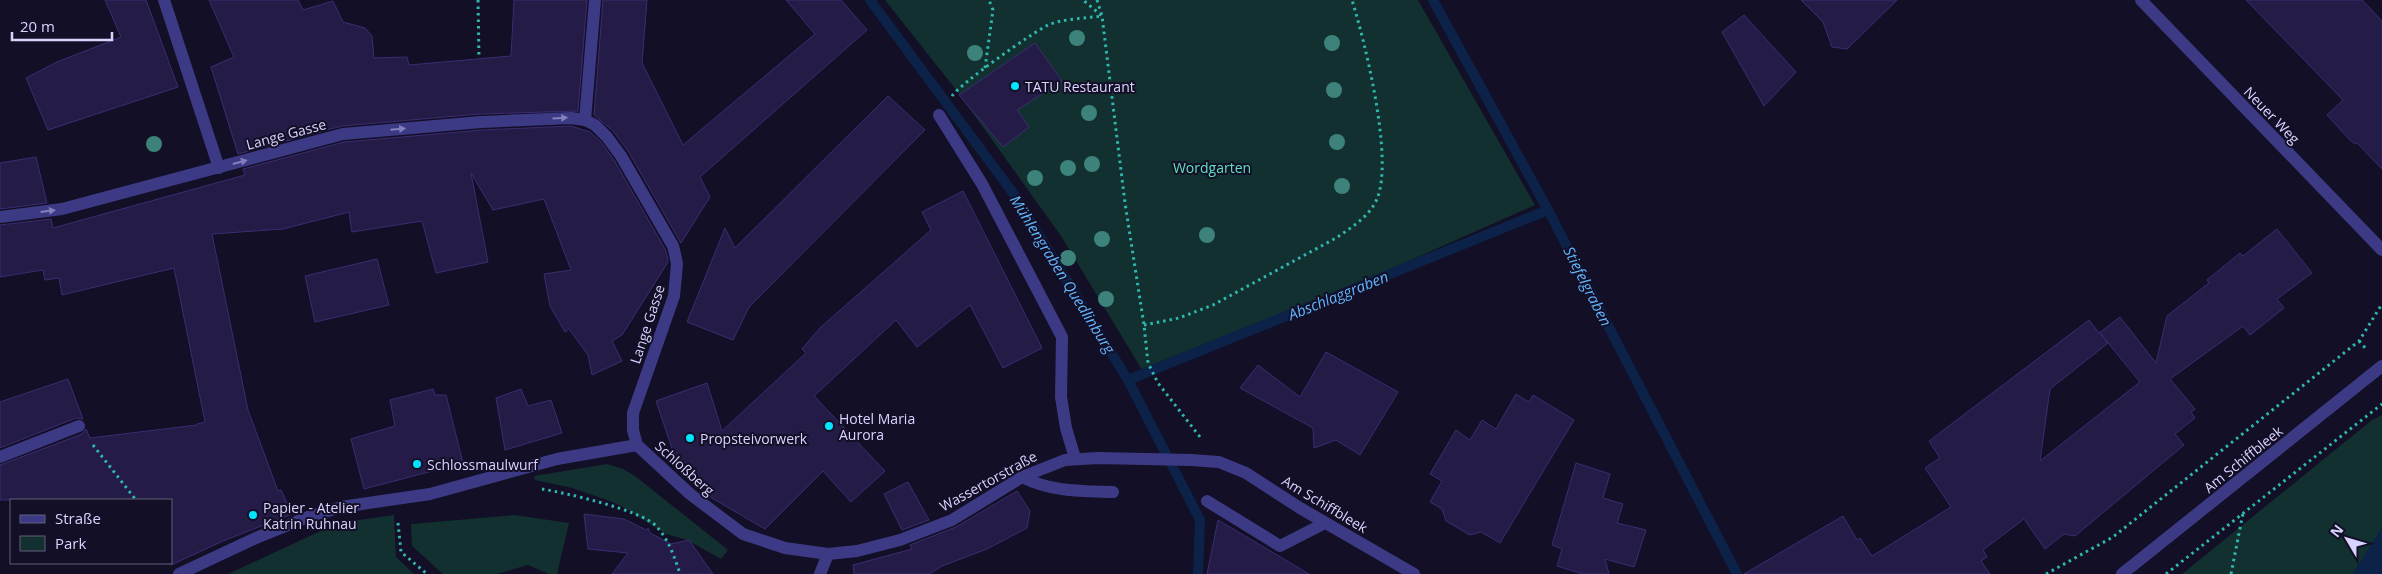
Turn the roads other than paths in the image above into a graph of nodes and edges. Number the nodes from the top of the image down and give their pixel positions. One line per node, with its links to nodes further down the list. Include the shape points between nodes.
1 (164, 0): 6 (street)
2 (595, 0): 5 (street)
3 (2141, 0): 8 (street, Neuer Weg)
4 (939, 115): 13 (street, via 982,184 1062,337 1060,396)
5 (586, 120): 6 (street, Lange Gasse, one-way to 5, via 343,134 481,122); 11 (street, Lange Gasse, via 601,131 621,156 673,246 677,264 674,296 634,413 633,430)
6 (219, 168): 7 (street, Lange Gasse, one-way to 6, via 62,209)
7 (0, 217)
8 (2382, 250)
9 (2382, 366): 23 (street, Am Schiffbleek)
10 (79, 426): 12 (street)
11 (637, 445): 19 (street, Schloßberg, via 690,494 743,534 785,548); 20 (street, Schloßberg, via 557,459 430,494 341,507 256,538)
12 (0, 457)
13 (1075, 458): 14 (street, Wassertorstraße); 15 (street, Wassertorstraße)
14 (1219, 462): 18 (street, Am Schiffbleek, via 1246,473)
15 (1022, 477): 16 (street, via 1038,486 1061,490); 19 (street, Wassertorstraße, via 952,520 878,547)
16 (1113, 492)
17 (1207, 501): 18 (street, via 1280,546)
18 (1325, 523): 22 (street, Am Schiffbleek)
19 (828, 554): 21 (street)
20 (179, 574)
21 (820, 574)
22 (1414, 574)
23 (2122, 574)

